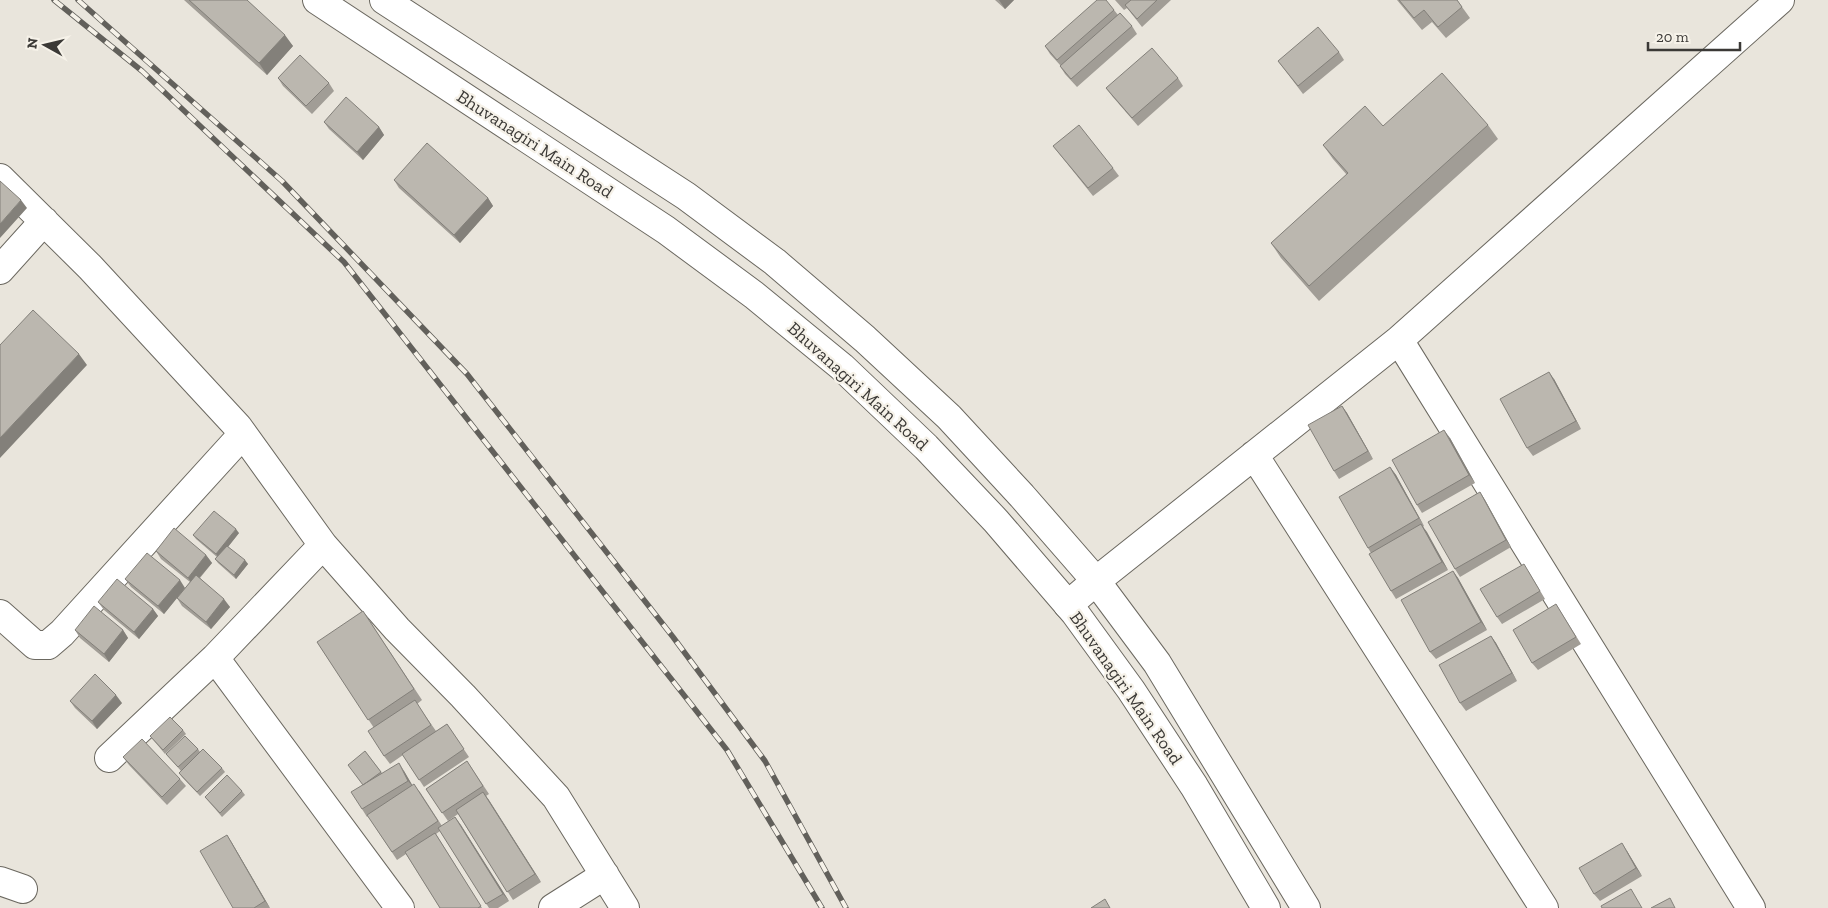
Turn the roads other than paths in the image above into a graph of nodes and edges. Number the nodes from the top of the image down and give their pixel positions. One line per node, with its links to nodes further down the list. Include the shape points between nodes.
1 (317, 0): 12 (street, Bhuvanagiri Main Road, via 666,230 754,295 842,367 926,447 996,521)
2 (384, 0): 11 (street, Bhuvanagiri Main Road, via 686,196 775,262 865,339 948,418)
3 (1780, 0): 7 (street)
4 (0, 178): 5 (street)
5 (44, 221): 6 (street); 8 (street)
6 (0, 270)
7 (1399, 340): 9 (street); 23 (street)
8 (243, 434): 10 (street); 13 (street, via 48,645 35,644)
9 (1254, 455): 11 (street); 17 (street)
10 (323, 544): 14 (street); 16 (street, via 397,629 556,796)
11 (1096, 581): 12 (street); 22 (street, Bhuvanagiri Main Road, via 1157,663)
12 (1068, 605): 21 (street, Bhuvanagiri Main Road, via 1142,706)
13 (0, 614)
14 (215, 658): 15 (street); 18 (street)
15 (109, 758)
16 (605, 874): 19 (street); 20 (street)
17 (1536, 903)
18 (400, 908)
19 (553, 908)
20 (625, 908)
21 (1266, 908)
22 (1306, 908)
23 (1751, 908)

